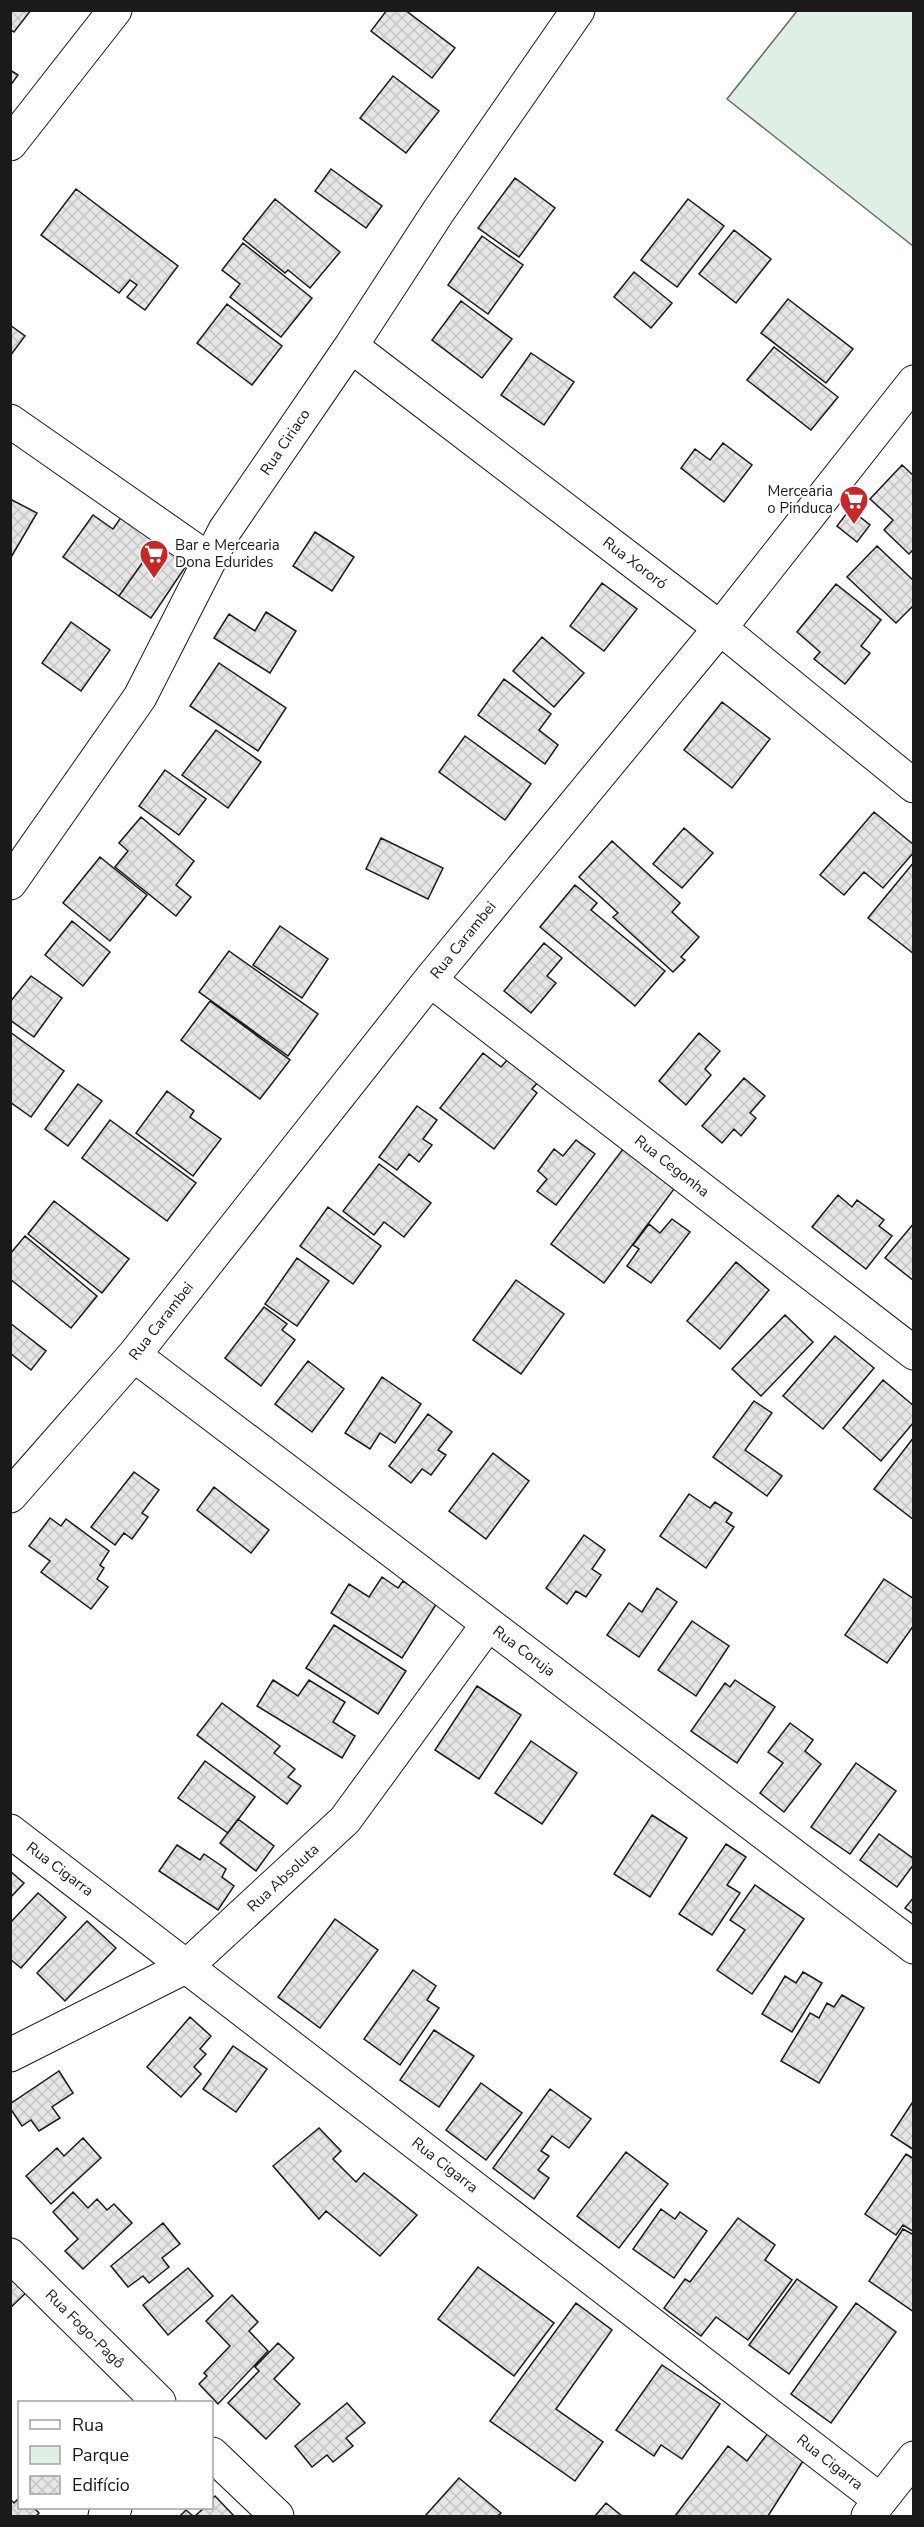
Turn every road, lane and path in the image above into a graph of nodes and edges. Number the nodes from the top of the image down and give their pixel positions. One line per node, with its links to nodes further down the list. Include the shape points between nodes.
1 (115, 10): 3 (street)
2 (578, 10): 4 (street, Rua Ciriaco)
3 (10, 144)
4 (351, 346): 7 (street, Rua Ciriaco); 8 (street, Rua Xororó)
5 (914, 382): 8 (street, Rua Carambei)
6 (10, 421): 7 (street)
7 (208, 559): 10 (street, Rua Ciriaco, via 140,698)
8 (720, 628): 9 (street, Rua Xororó); 11 (street, Rua Carambei)
9 (914, 786)
10 (10, 883)
11 (430, 980): 12 (street, Rua Cegonha); 13 (street, Rua Carambei)
12 (914, 1353)
13 (134, 1355): 14 (street, Rua Carambei); 15 (street, Rua Coruja)
14 (10, 1496)
15 (488, 1624): 17 (street, Rua Coruja); 18 (street, Rua Absoluta, via 345,1820)
16 (10, 1831): 18 (street, Rua Cigarra)
17 (914, 1947)
18 (187, 1966): 19 (street, Rua Absoluta); 24 (street, Rua Cigarra)
19 (10, 2055)
20 (10, 2255): 21 (street, Rua Fogo-Pagô)
21 (157, 2401)
22 (213, 2455): 25 (street)
23 (914, 2458): 24 (street)
24 (873, 2509)
25 (277, 2517)

